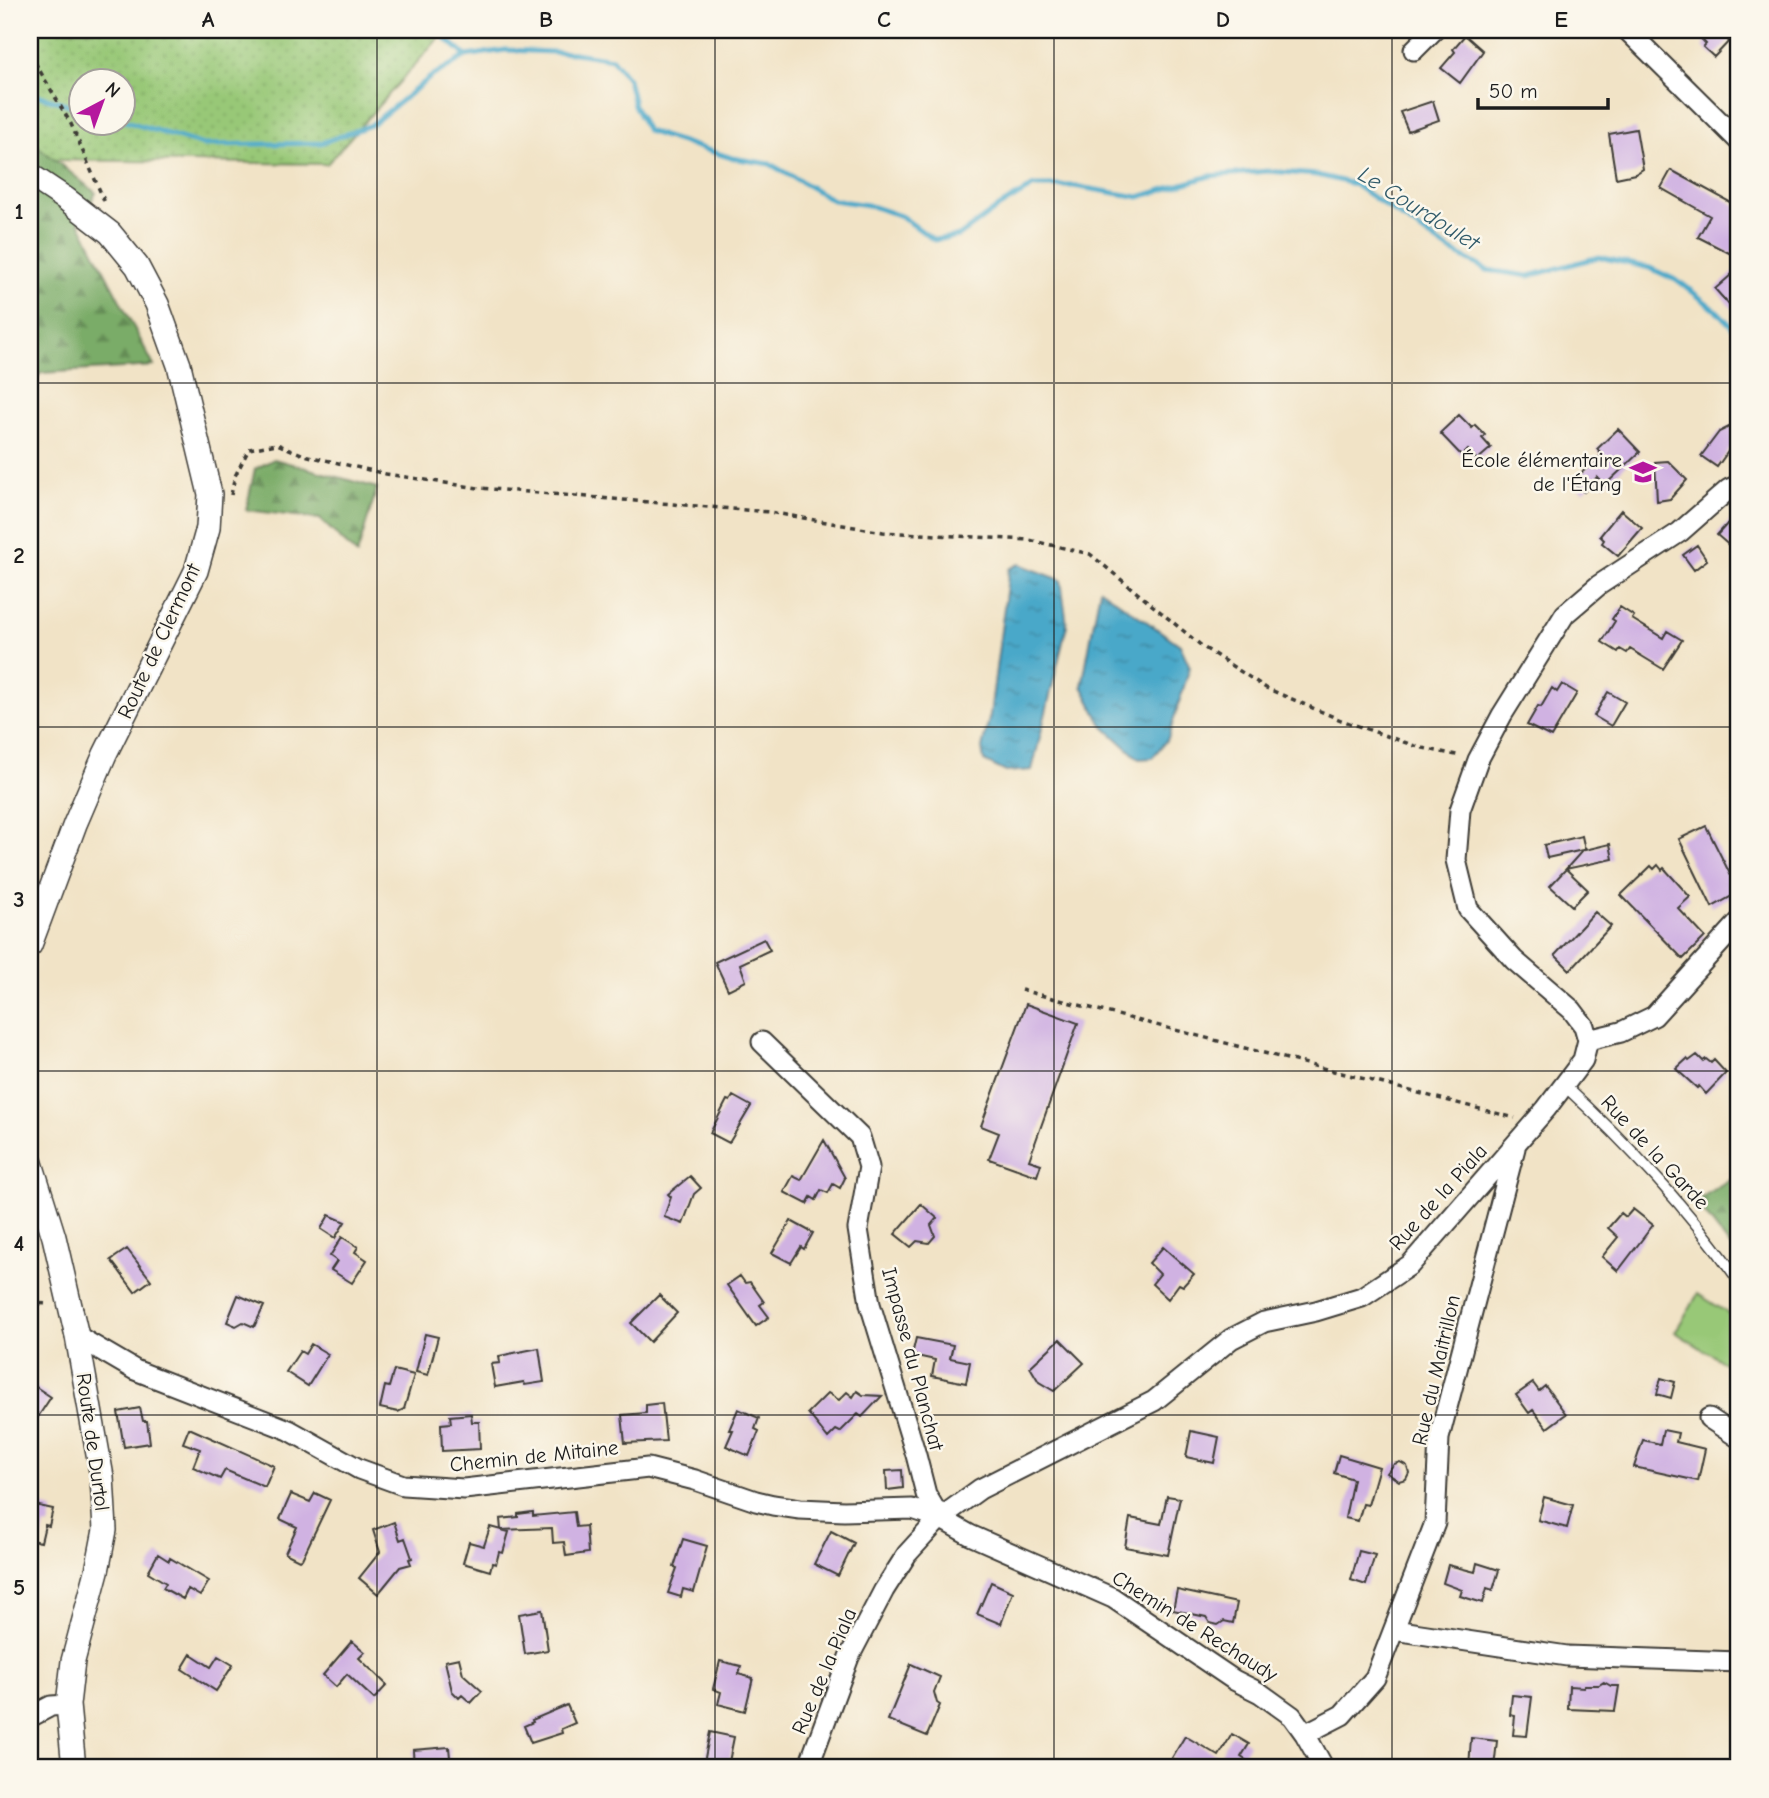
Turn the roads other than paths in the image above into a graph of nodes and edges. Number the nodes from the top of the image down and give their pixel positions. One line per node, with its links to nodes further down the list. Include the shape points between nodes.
1 (1434, 30): 3 (street)
2 (1627, 30): 4 (street)
3 (1414, 50)
4 (1739, 141)
5 (30, 175): 8 (street, Route de Clermont, via 110,233 137,266 157,304 179,365 210,494 208,528 196,571 105,754)
6 (1739, 485): 9 (street, via 1565,614 1502,715 1478,760 1460,810 1456,860 1468,909 1514,960 1572,1010)
7 (1739, 922): 9 (street, via 1654,1016 1621,1032)
8 (30, 945)
9 (1588, 1040): 11 (street, Rue de la Piala, via 1583,1060)
10 (762, 1042): 18 (street, Impasse du Planchat, via 860,1137 869,1167 858,1229 870,1304 926,1494)
11 (1564, 1086): 12 (street, Rue de la Piala); 14 (lane, Rue de la Garde, via 1671,1196)
12 (1516, 1144): 18 (street, Rue de la Piala, via 1410,1265 1362,1297 1264,1322 1231,1339 1154,1401 979,1489); 19 (street, Rue du Maitrillon, via 1439,1438 1434,1523)
13 (30, 1160): 15 (street, Route de Durtol)
14 (1739, 1281)
15 (77, 1336): 18 (street, Chemin de Mitaine, via 135,1370 289,1430 359,1469 403,1485 464,1489 648,1468 756,1501 800,1509 912,1509); 21 (street, Route de Durtol, via 102,1477 105,1530 73,1661)
16 (1709, 1418): 17 (street)
17 (1739, 1438)
18 (940, 1518): 23 (street, Chemin de Rechaudy, via 1113,1598 1260,1693 1292,1716); 25 (street, Rue de la Piala, via 907,1553 884,1590 849,1657)
19 (1394, 1630): 20 (street, via 1567,1656); 23 (street, Rue du Maitrillon, via 1375,1678 1342,1715)
20 (1739, 1662)
21 (68, 1705): 22 (street, via 51,1706); 24 (street, Route de Durtol)
22 (30, 1717)
23 (1306, 1734): 26 (street, Chemin de Rechaudy)
24 (74, 1768)
25 (808, 1768)
26 (1324, 1768)

